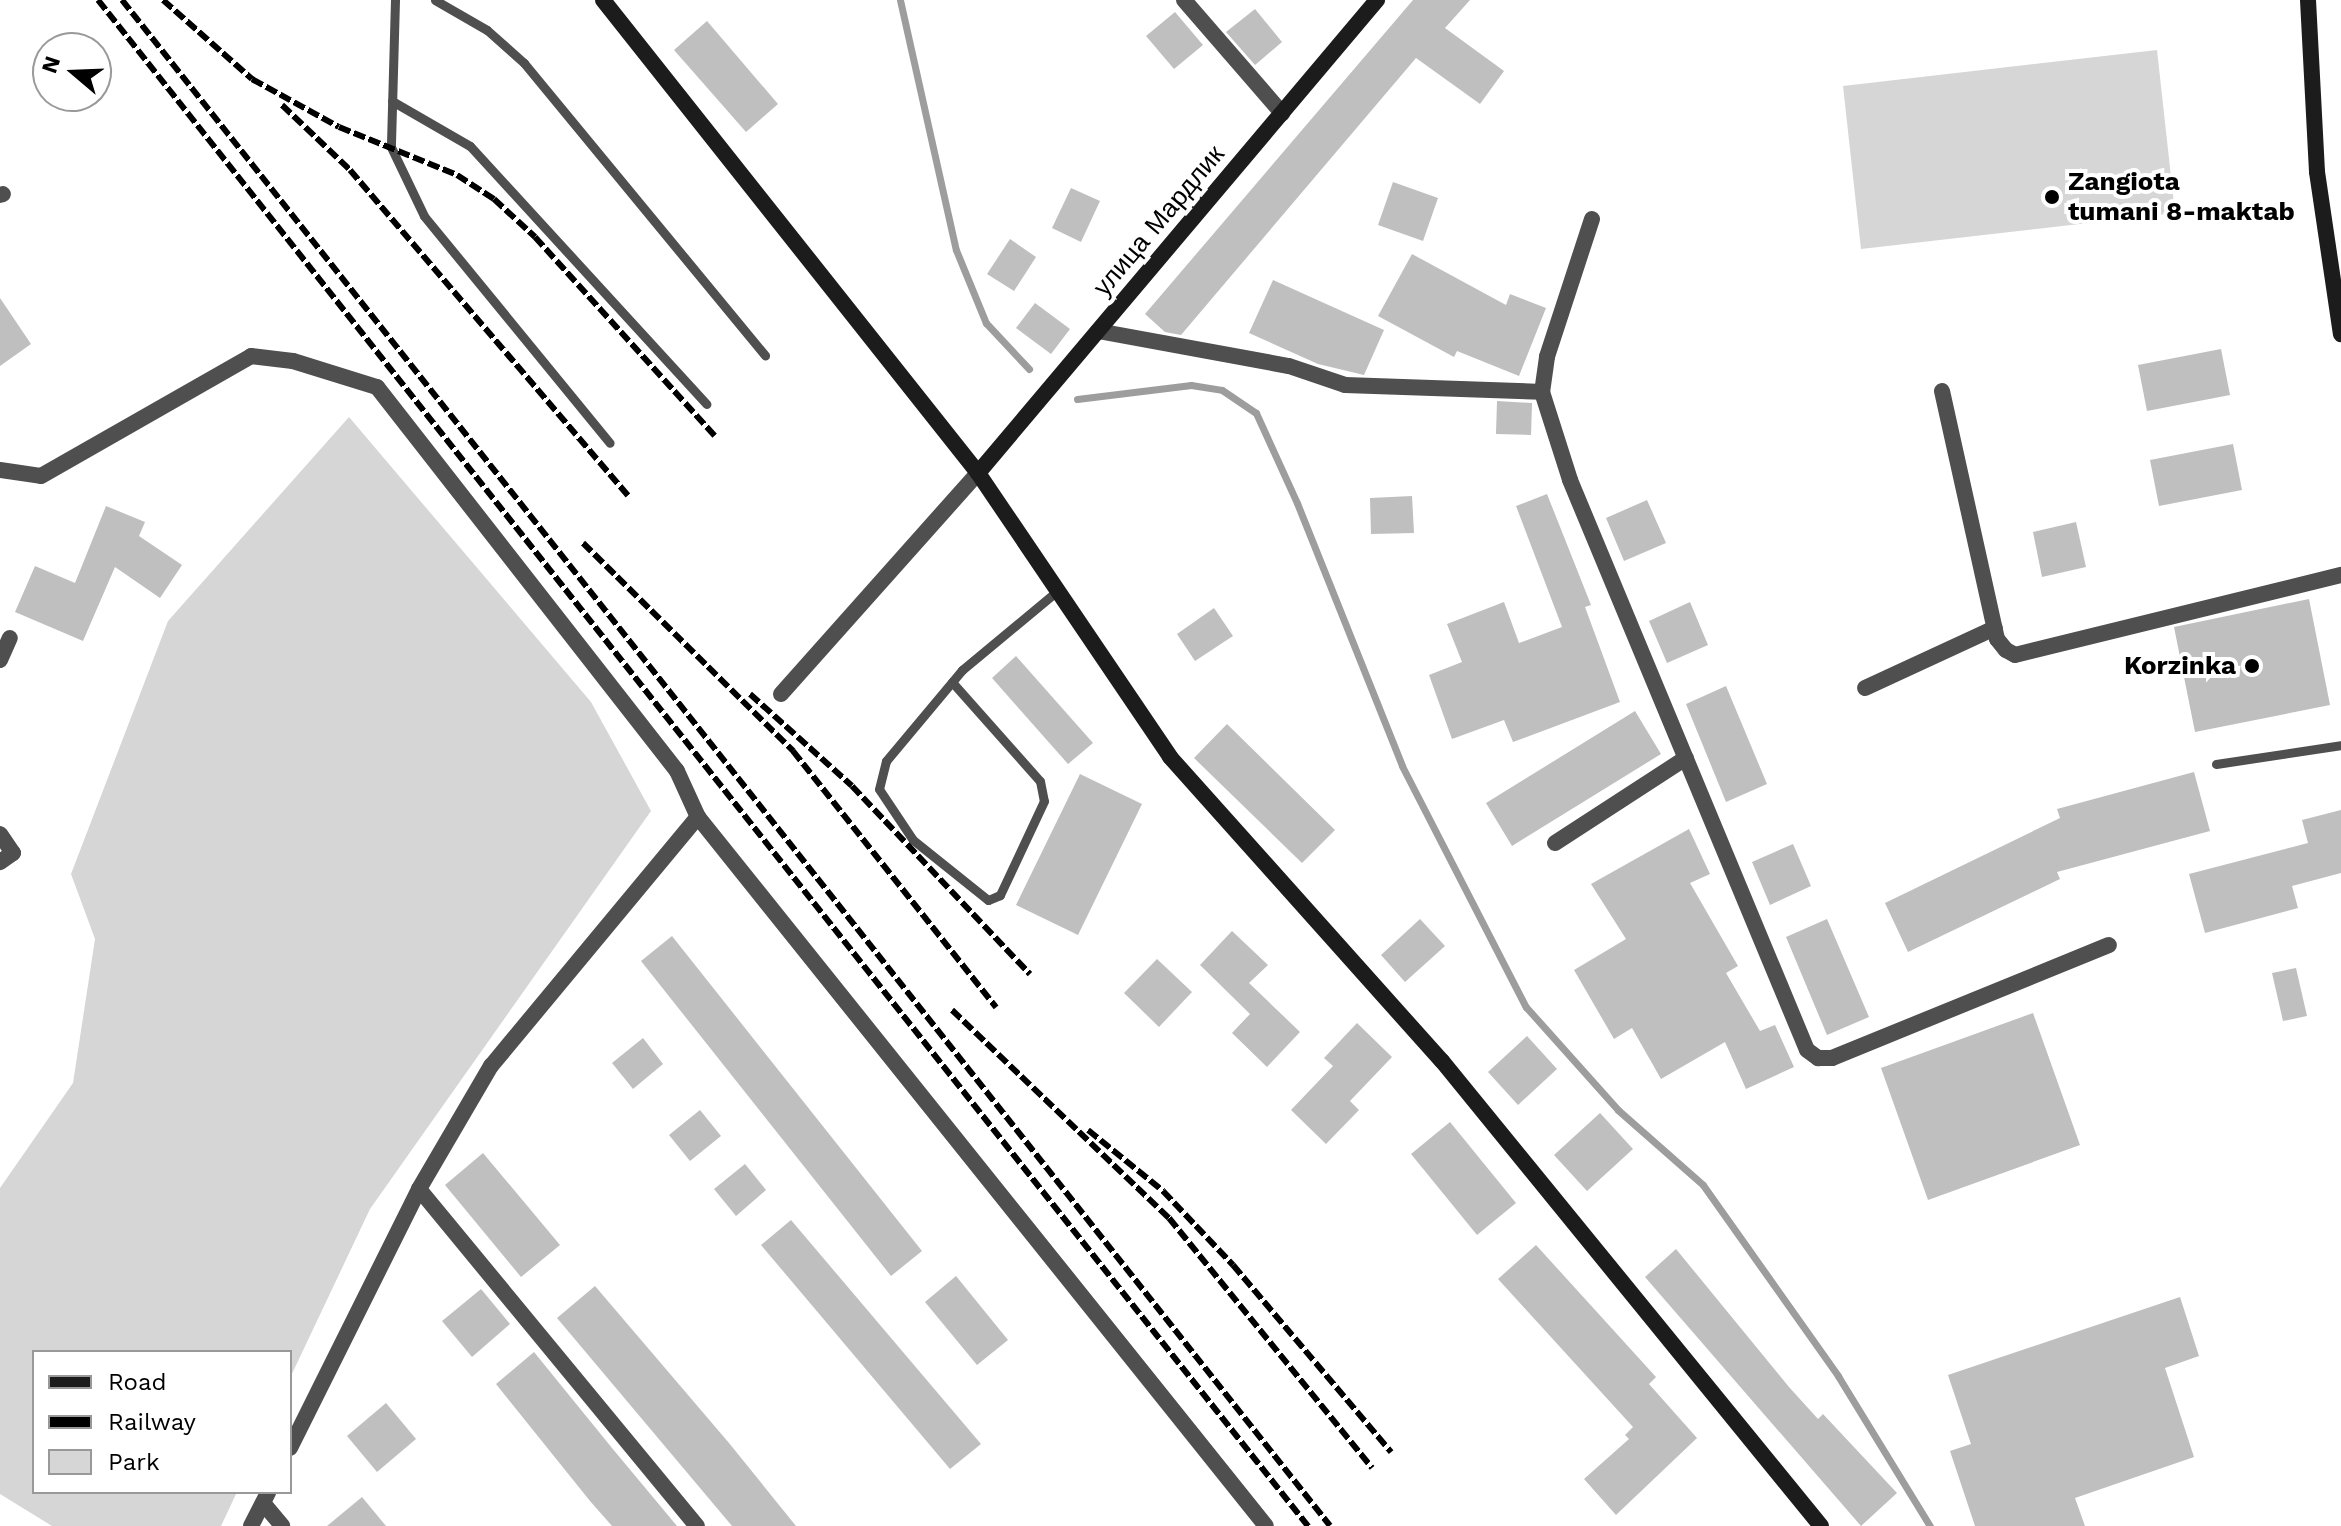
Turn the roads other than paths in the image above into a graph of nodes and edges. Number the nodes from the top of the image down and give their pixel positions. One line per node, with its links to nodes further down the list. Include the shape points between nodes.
1 (395, 0): 7 (lane)
2 (435, 0): 13 (lane, via 487,30 524,63)
3 (603, 0): 19 (main road)
4 (1184, 0): 8 (street)
5 (1377, 0): 8 (main road, улица Мардлик)
6 (2308, 0): 10 (main road, via 2317,172)
7 (392, 101): 16 (lane, via 470,146); 17 (lane, via 391,147 424,216)
8 (1282, 113): 11 (main road, улица Мардлик)
9 (1592, 219): 15 (street, via 1547,357)
10 (2338, 298): 12 (main road)
11 (1098, 331): 15 (street, via 1289,366 1356,387); 19 (main road, улица Мардлик)
12 (2341, 334)
13 (765, 355)
14 (1942, 391): 22 (street)
15 (1542, 392): 29 (street, via 1570,480)
16 (706, 404)
17 (610, 443)
18 (0, 470): 31 (street, via 41,476 251,356 293,361 377,387 677,771)
19 (978, 473): 21 (main road); 27 (street)
20 (2341, 575): 22 (street, via 2015,655 1997,639)
21 (1057, 591): 25 (lane); 43 (main road, via 1170,757 1442,1061)
22 (1995, 628): 26 (street)
23 (10, 638): 24 (street)
24 (0, 660)
25 (952, 682): 25 (lane, via 886,761 879,789 913,840 988,900 1000,895 1044,801 1040,781)
26 (1865, 688)
27 (781, 694)
28 (2341, 745): 30 (lane)
29 (1686, 758): 33 (street); 35 (street, via 1807,1050 1818,1058 1832,1058)
30 (2216, 764)
31 (698, 817): 36 (street, via 491,1066); 42 (street)
32 (0, 834): 34 (street, via 13,853)
33 (1555, 843)
34 (0, 862)
35 (2109, 945)
36 (419, 1189): 37 (street); 41 (street)
37 (292, 1444)
38 (265, 1498): 39 (street); 40 (street)
39 (251, 1526)
40 (282, 1526)
41 (697, 1526)
42 (1266, 1526)
43 (1821, 1526)

